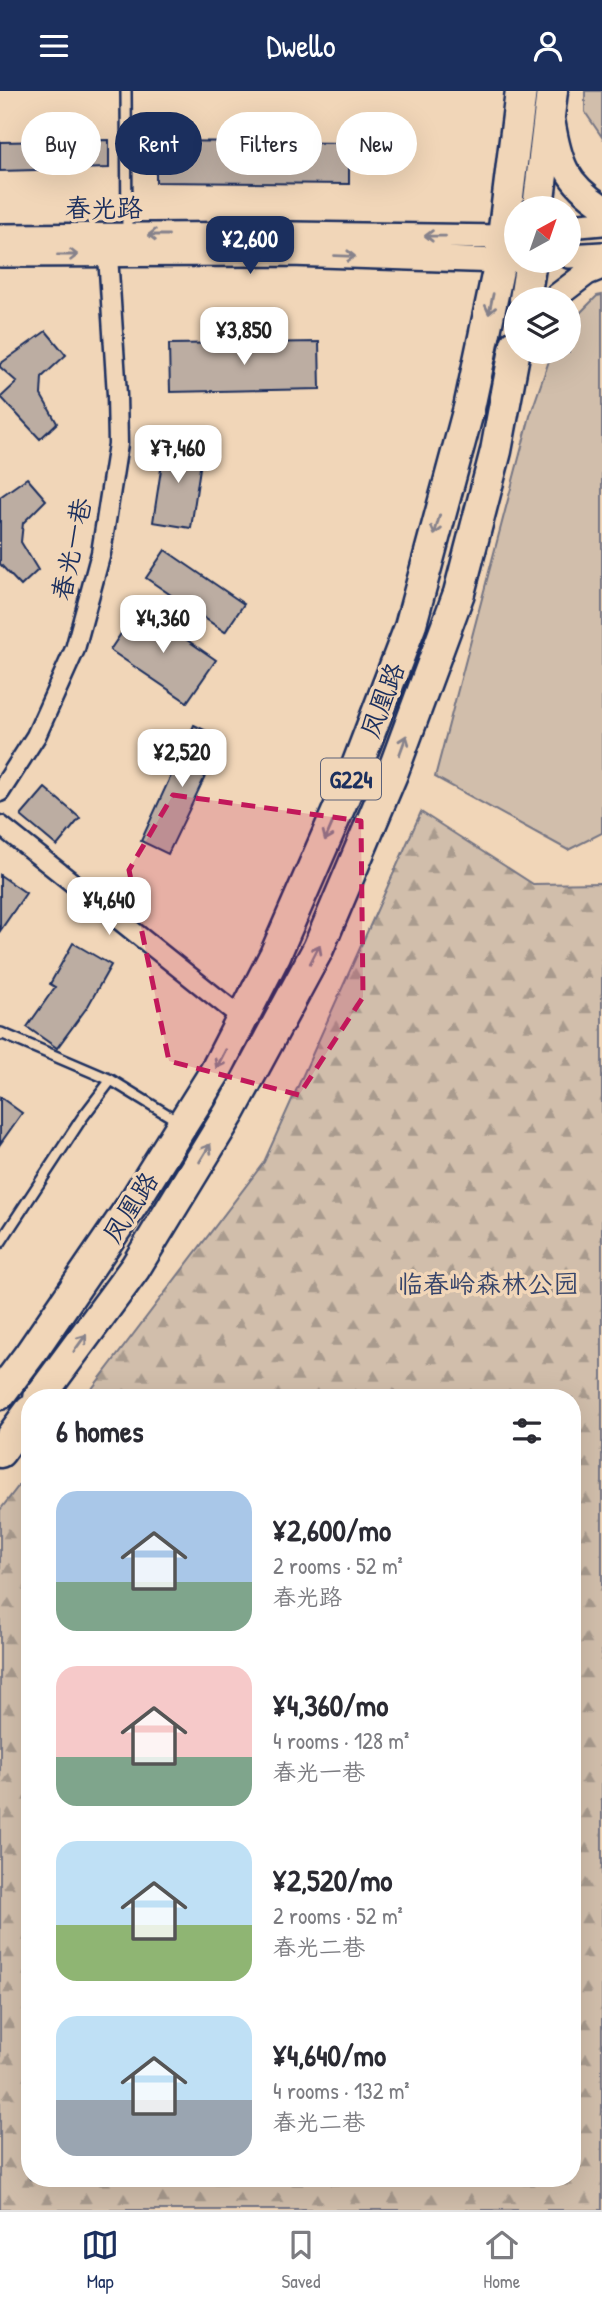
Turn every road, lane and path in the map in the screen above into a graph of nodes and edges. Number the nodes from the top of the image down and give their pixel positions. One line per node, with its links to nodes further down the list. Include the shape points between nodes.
1 (126, 91): 9 (lane)
2 (522, 91): 4 (highway, 凤凰路 / G224)
3 (551, 99): 5 (highway); 6 (main road, via 556,142 572,182)
4 (513, 196)
5 (539, 196)
6 (602, 206)
7 (602, 223): 8 (main road)
8 (581, 225)
9 (127, 235): 10 (main road, 春光路); 11 (main road, 春光路, one-way to 9, via 292,234)
10 (0, 236)
11 (504, 248)
12 (504, 248): 15 (main road, 春光路, one-way to 12)
13 (602, 254): 16 (main road)
14 (0, 255): 15 (main road, 春光路, one-way to 15)
15 (108, 255): 21 (street, 春光一巷, via 118,444 101,554 75,649 36,736)
16 (581, 255)
17 (602, 267): 19 (main road)
18 (504, 268): 23 (highway, 凤凰路 / G224, one-way to 23, via 410,627 347,789 275,955)
19 (569, 287)
20 (512, 364): 28 (highway, 凤凰路 / G224, one-way to 20, via 135,1268 230,1112 318,949 392,774 459,593 496,451)
21 (0, 792)
22 (0, 825): 23 (street)
23 (242, 1018): 26 (highway, 凤凰路 / G224, one-way to 26)
24 (0, 1035): 25 (lane)
25 (111, 1080): 26 (lane); 27 (lane)
26 (182, 1124): 29 (highway, 凤凰路 / G224, via 132,1205)
27 (0, 1243)
28 (46, 1389)
29 (0, 1394)
30 (21, 1423): 31 (highway)
31 (0, 1452)

